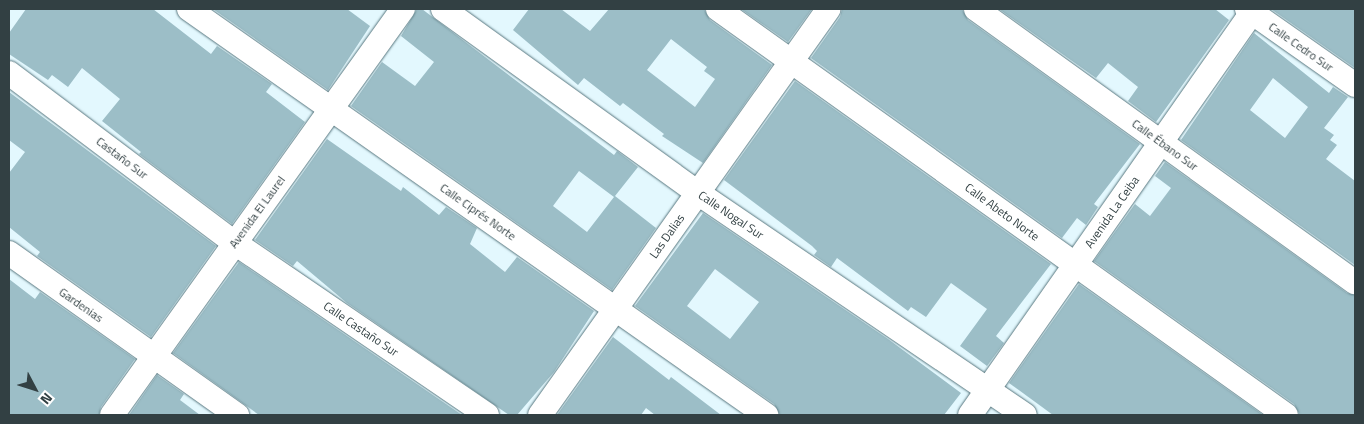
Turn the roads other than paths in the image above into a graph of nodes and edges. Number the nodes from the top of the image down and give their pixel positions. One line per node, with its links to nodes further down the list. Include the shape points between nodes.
1 (189, 9): 11 (street, Calle Ciprés Norte)
2 (402, 9): 11 (street, Avenida El Laurel)
3 (443, 9): 13 (street, Calle Nogal Sur)
4 (718, 9): 8 (street, Calle Abeto Norte)
5 (829, 9): 8 (street, Las Dalias)
6 (976, 9): 12 (street, Calle Ébano Sur)
7 (1251, 10): 10 (street, Calle Cedro Sur); 12 (street, Avenida La Ceiba)
8 (792, 62): 13 (street, Las Dalias); 16 (street, Calle Abeto Norte)
9 (9, 73): 14 (street, Castaño Sur)
10 (1355, 85)
11 (331, 109): 14 (street, Avenida El Laurel); 18 (street, Calle Ciprés Norte)
12 (1161, 142): 16 (street, Avenida La Ceiba); 17 (street, Calle Ébano Sur)
13 (698, 193): 18 (street, Las Dalias); 20 (street, Calle Nogal Sur)
14 (235, 242): 19 (street, Avenida El Laurel); 23 (street, Calle Castaño Sur)
15 (9, 253): 19 (street, Gardenias)
16 (1075, 264): 20 (street, Avenida La Ceiba); 28 (street, Calle Abeto Norte)
17 (1355, 282)
18 (615, 309): 24 (street, Las Dalias); 25 (street, Calle Ciprés Norte)
19 (154, 356): 21 (street, Avenida El Laurel); 22 (street, Gardenias)
20 (988, 388): 26 (street, Avenida La Ceiba); 27 (street, Calle Nogal Sur)
21 (112, 415)
22 (237, 415)
23 (487, 415)
24 (540, 415)
25 (766, 415)
26 (970, 415)
27 (1025, 415)
28 (1286, 415)

